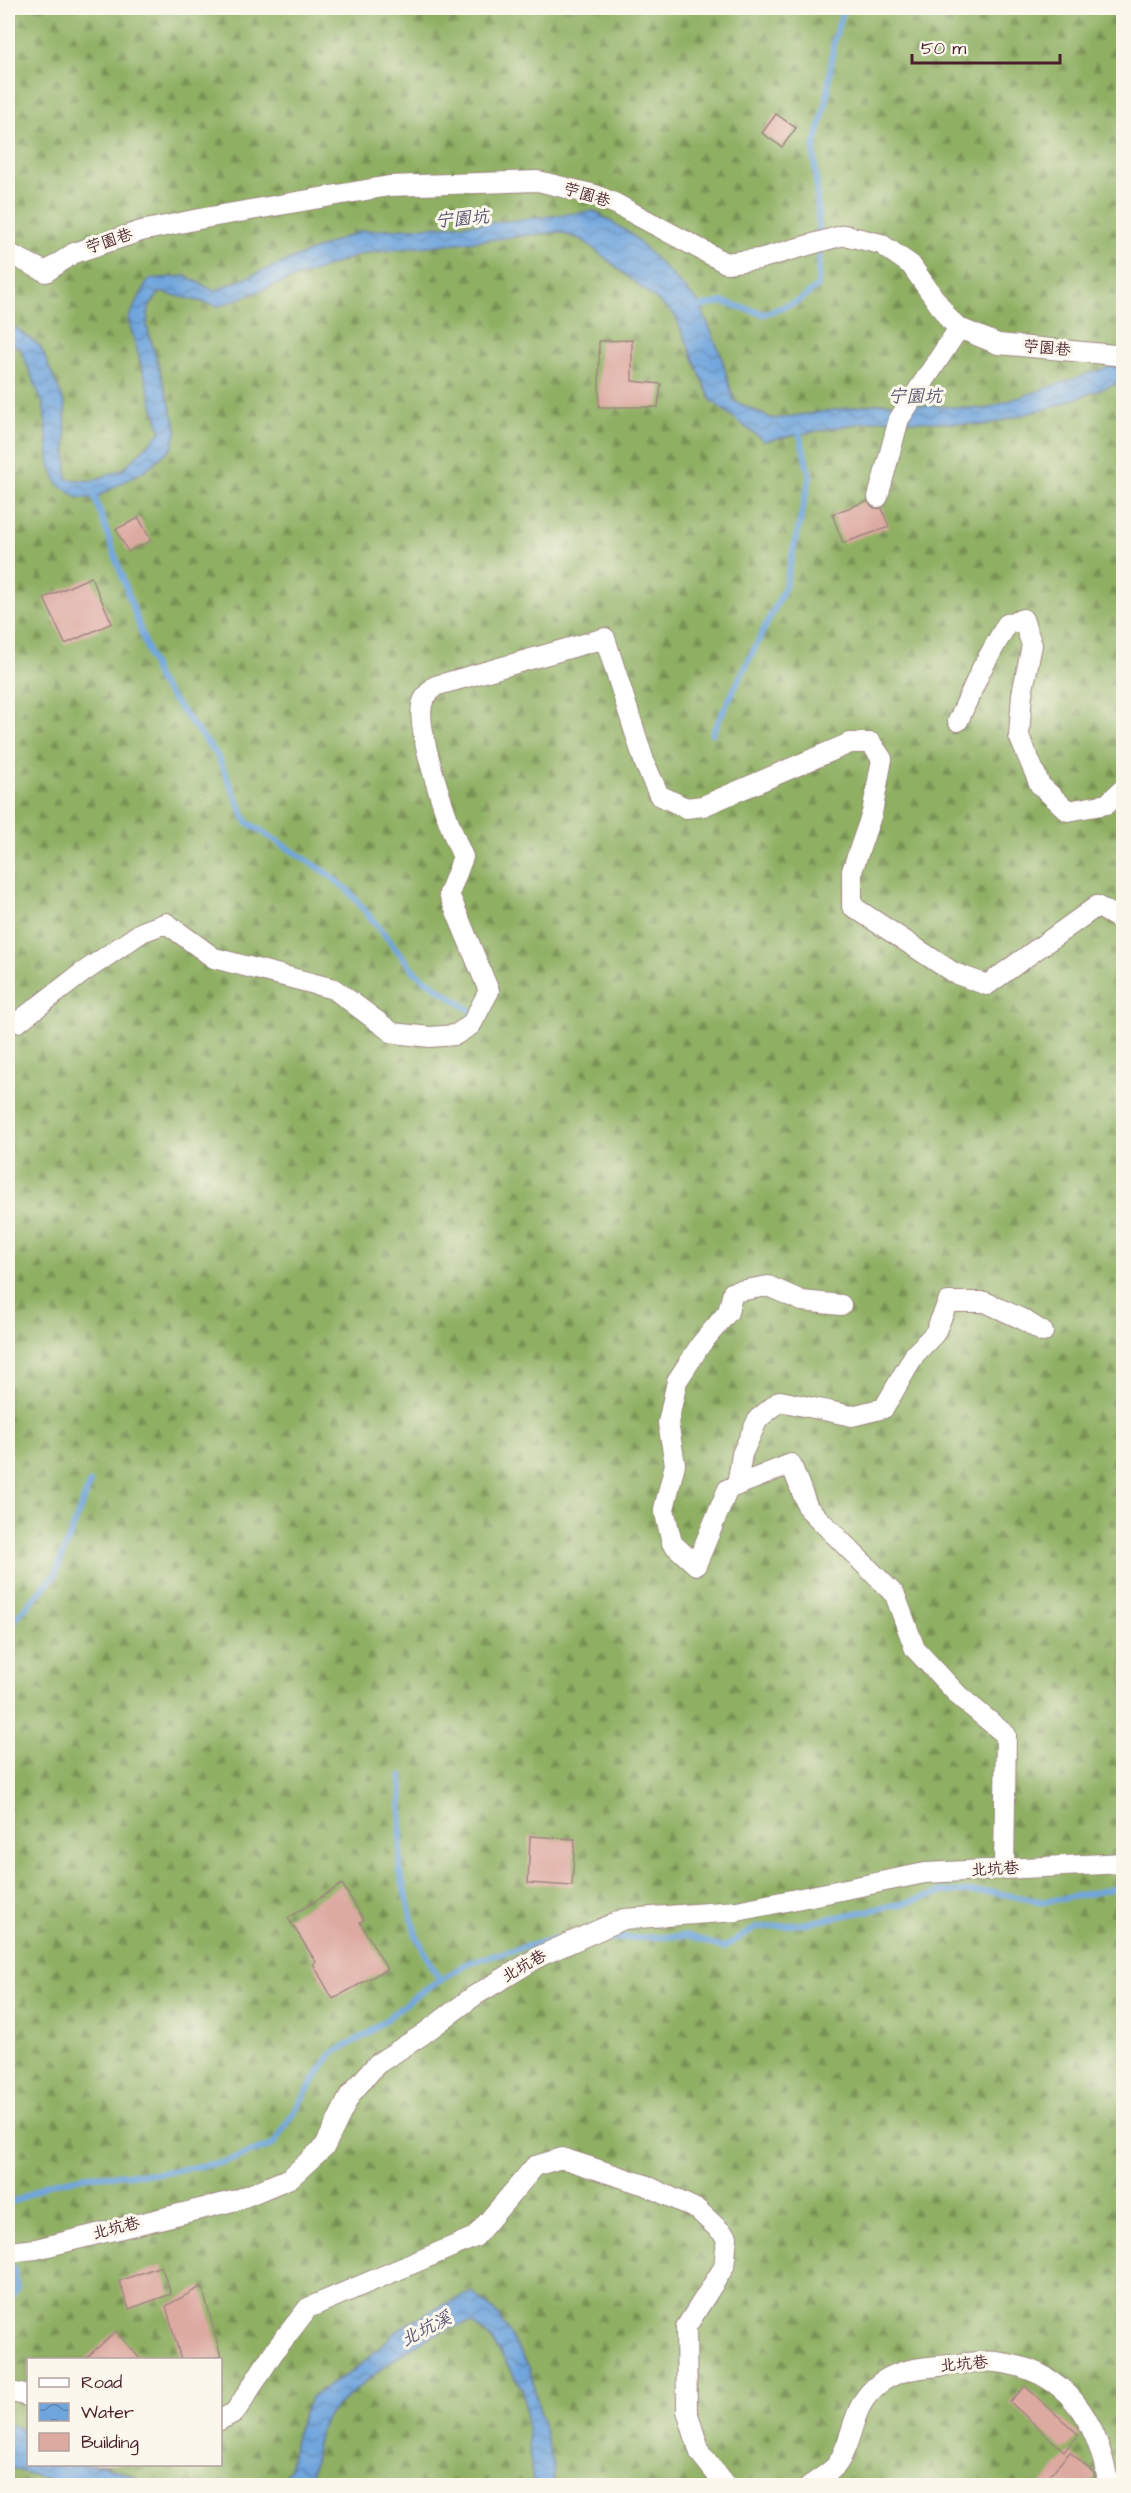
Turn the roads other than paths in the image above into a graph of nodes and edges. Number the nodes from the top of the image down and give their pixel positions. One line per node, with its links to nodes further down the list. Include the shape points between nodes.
1 (8, 253): 2 (street, 苧園巷, via 46,272 74,253 141,231 199,219 389,186 538,181 616,204 726,263 759,259 844,235 881,244 911,265)
2 (959, 328): 3 (street, 苧園巷, via 998,344); 4 (street, via 899,419)
3 (1124, 358)
4 (878, 497)
5 (958, 721): 6 (street, via 1007,624 1023,619 1032,645 1019,736 1040,785 1068,811 1107,804)
6 (1124, 788)
7 (1124, 922): 8 (street, via 1097,906 987,985 954,973 852,906 852,871 872,813 882,759 871,743 850,743 703,806 686,808 659,795 645,764 605,638 435,686 422,702 421,724 450,829 463,857 449,894 489,991 471,1024 455,1035 430,1037 393,1032 334,989 214,958 166,923 142,932 18,1022)
8 (8, 1020)
9 (841, 1305): 11 (street, via 802,1301 768,1286 733,1292 728,1312 677,1381 668,1423 675,1464 664,1509 672,1543 696,1565 728,1489)
10 (1043, 1332): 11 (street, via 985,1302 948,1302 935,1334 915,1354 884,1408 852,1416 780,1401 758,1419 742,1454)
11 (737, 1485): 13 (street, via 791,1464 808,1508 895,1595 915,1649 958,1696 1006,1735)
12 (1124, 1863): 13 (street, 北坑巷)
13 (1004, 1869): 14 (street, 北坑巷, via 925,1873 737,1911 624,1919 542,1955 474,1996 377,2064 350,2095 325,2146 290,2178 237,2200)
14 (8, 2252)
15 (8, 2391): 16 (street)
16 (27, 2396)
17 (222, 2419): 18 (street, via 235,2412 308,2308 475,2237 535,2166 562,2158 645,2185 698,2210 728,2237 724,2267 686,2327 687,2411 700,2453)
18 (726, 2486)
19 (810, 2486): 20 (street, 北坑巷, via 838,2464 861,2403 881,2383 913,2369 994,2361 1034,2370 1062,2387 1088,2420 1104,2455)
20 (1109, 2486)

